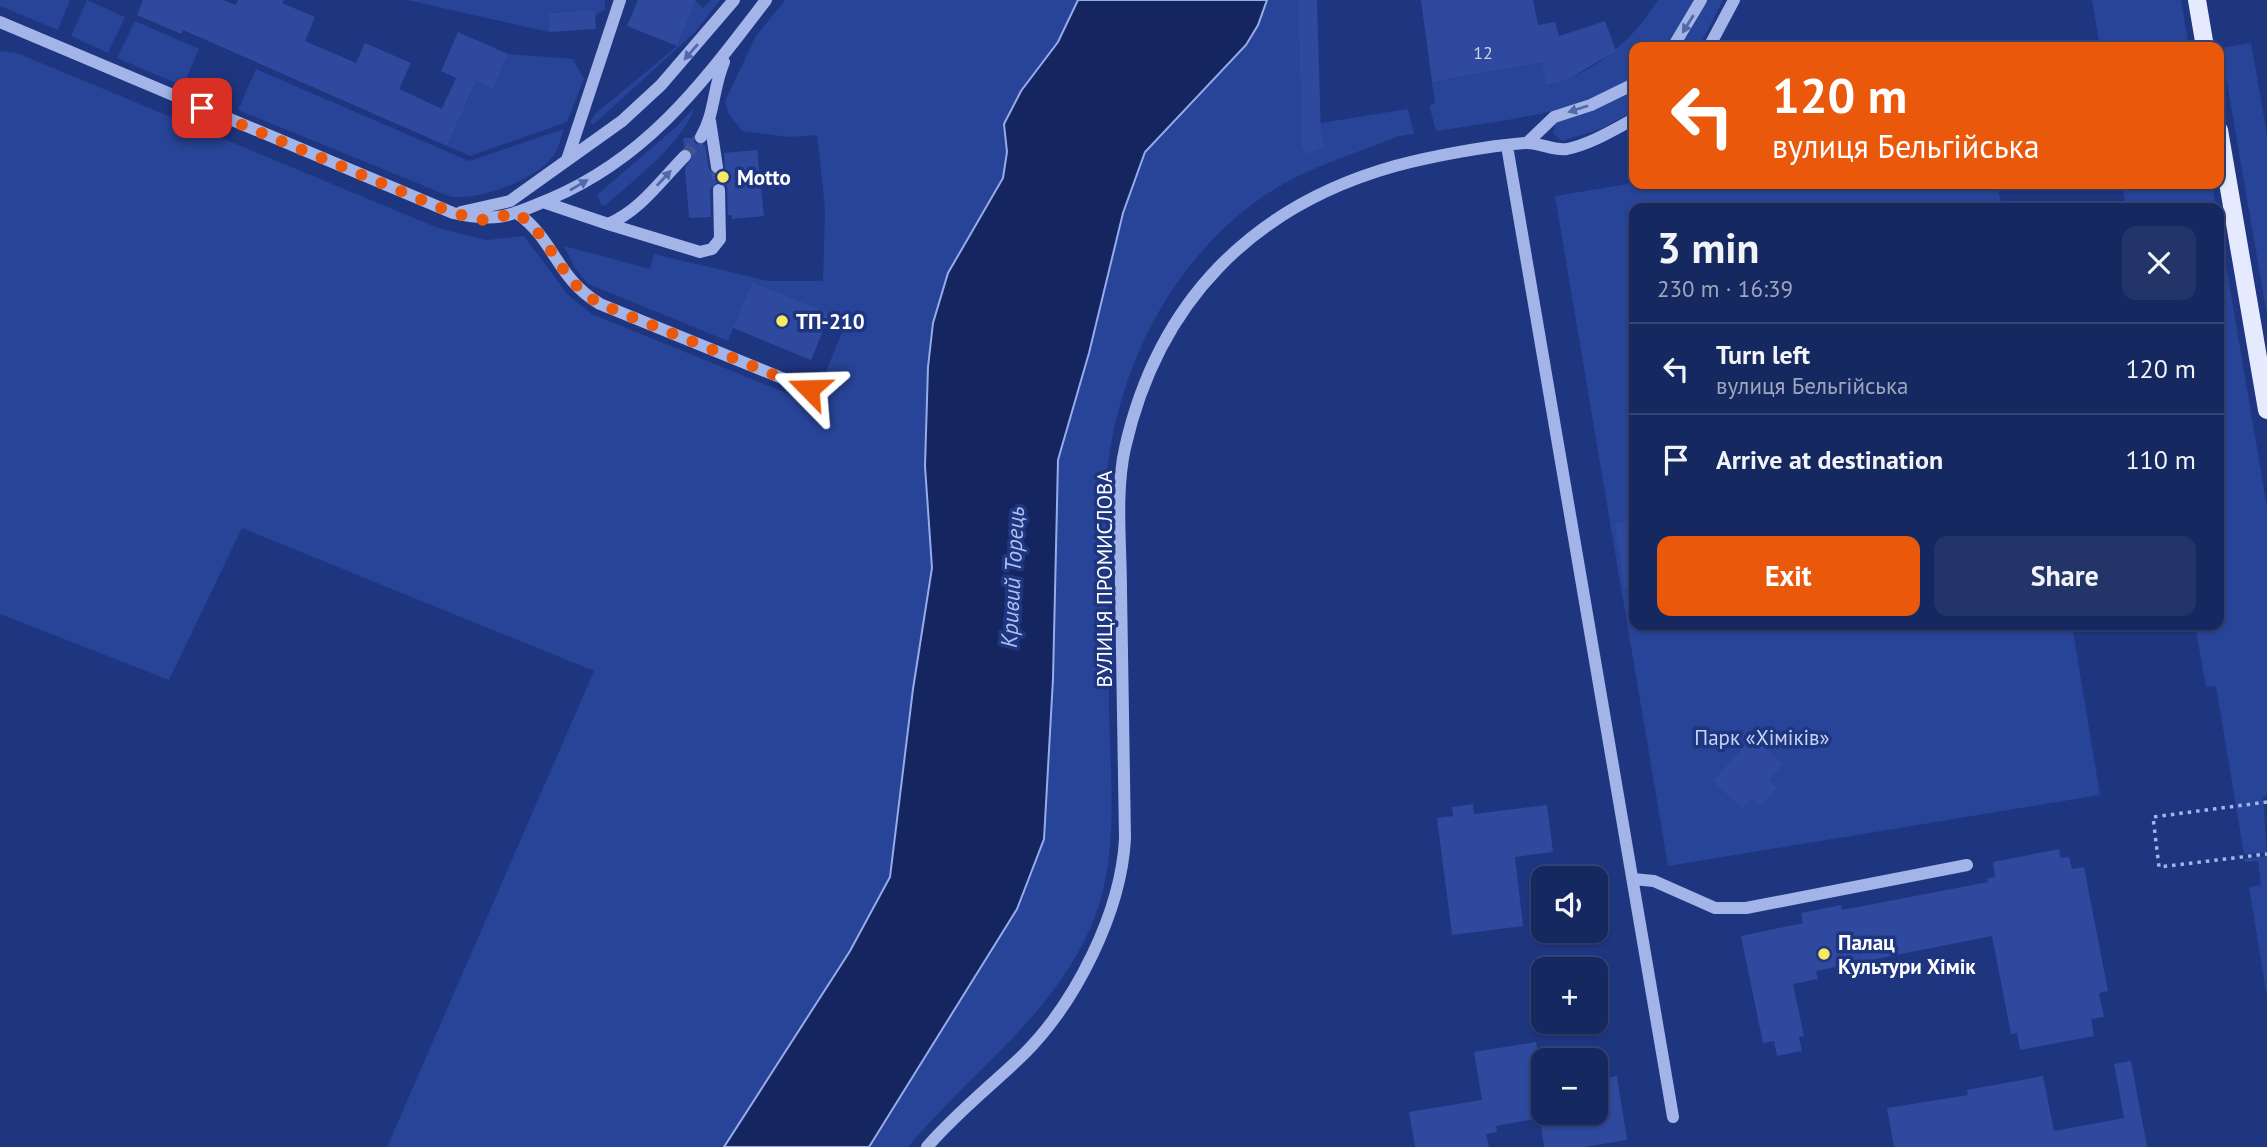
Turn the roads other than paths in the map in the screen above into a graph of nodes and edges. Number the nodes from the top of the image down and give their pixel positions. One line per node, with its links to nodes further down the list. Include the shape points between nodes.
1 (620, 0): 20 (street)
2 (734, 0): 20 (street, one-way to 20, via 662,85)
3 (766, 0): 11 (street)
4 (1701, 0): 8 (street, one-way to 8)
5 (1734, 0): 9 (street)
6 (2197, 0): 10 (main road)
7 (0, 22): 24 (street)
8 (1676, 42)
9 (1712, 42)
10 (2204, 42)
11 (730, 48): 13 (street, via 719,74); 23 (street, one-way to 11, via 639,146 684,104)
12 (1629, 86): 16 (street, one-way to 16, via 1554,117)
13 (710, 121): 15 (street); 21 (street)
14 (1629, 122): 16 (street, via 1565,149)
15 (701, 137)
16 (1528, 142): 17 (street, ВУЛИЦЯ ПРОМИСЛОВА)
17 (1507, 146): 31 (street); 33 (street, ВУЛИЦЯ ПРОМИСЛОВА, via 1396,166 1299,203 1245,240 1216,267 1184,309 1146,383 1124,450 1120,523 1125,839 1116,900 1069,994 1046,1026 1026,1052)
18 (685, 156): 26 (street, one-way to 18, via 638,206)
19 (2224, 158): 27 (main road)
20 (567, 160): 24 (street, via 510,201)
21 (717, 167)
22 (719, 190): 26 (street, via 720,239 712,249 700,253)
23 (543, 202): 25 (street); 26 (street)
24 (453, 213): 25 (street, via 484,220)
25 (517, 213): 28 (street, via 539,232 581,293)
26 (608, 224)
27 (2264, 374): 29 (main road)
28 (809, 389)
29 (2267, 410)
30 (1967, 865): 31 (street, via 1746,908 1714,908 1654,881)
31 (1633, 879): 32 (street)
32 (1673, 1117)
33 (927, 1147)

